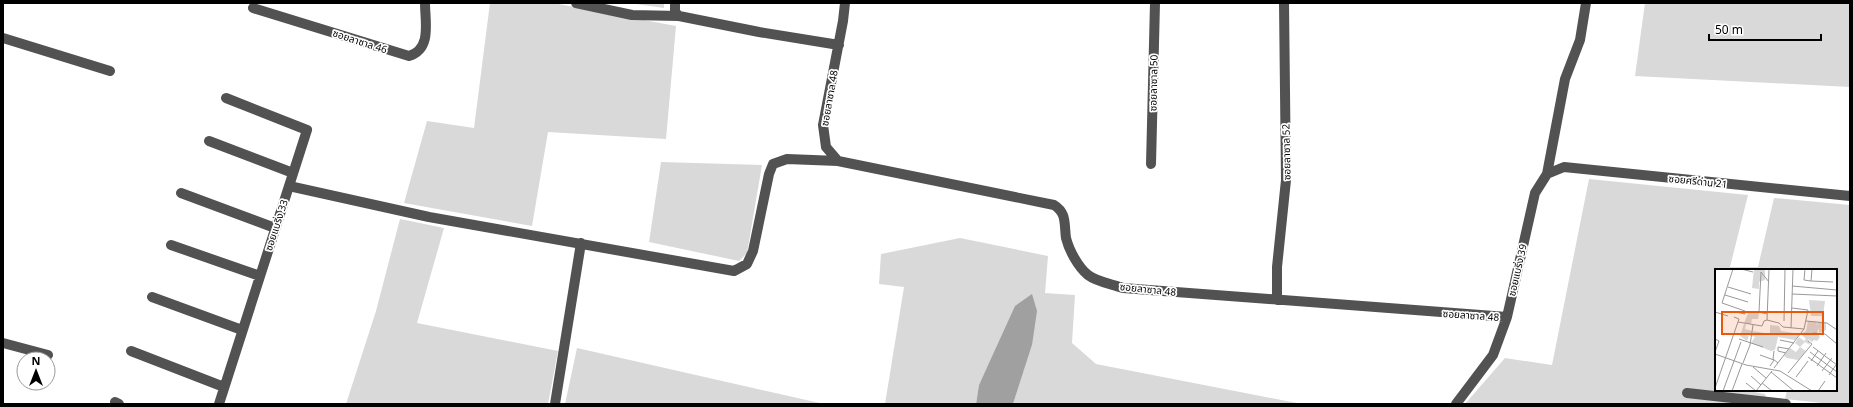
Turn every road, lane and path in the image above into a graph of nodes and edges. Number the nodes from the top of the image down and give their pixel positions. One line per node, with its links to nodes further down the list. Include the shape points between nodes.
1 (425, 3): 8 (street, ซอยลาซาล 46, via 423,46 420,51 408,56)
2 (576, 3): 9 (street, via 632,15)
3 (675, 3): 9 (street, via 675,12)
4 (845, 3): 11 (street, ซอยลาซาล 48)
5 (1155, 3): 16 (street, ซอยลาซาล 50)
6 (1284, 3): 27 (street, ซอยลาซาล 52, via 1286,180 1277,267)
7 (1586, 3): 18 (street, via 1580,40 1565,79)
8 (253, 8)
9 (679, 16): 11 (street)
10 (3, 38): 12 (street)
11 (839, 45): 15 (street, ซอยลาซาล 48, via 823,125 826,147)
12 (110, 71)
13 (226, 98): 17 (street, ซอยแบริ่ง 33, via 307,130)
14 (209, 141): 17 (street)
15 (838, 162): 23 (street, via 787,159 773,164 753,251 747,264 734,271); 27 (street, ซอยลาซาล 48, via 1054,205 1065,218 1066,237 1071,252 1088,274 1123,288)
16 (1151, 164)
17 (292, 173): 19 (street, ซอยแบริ่ง 33)
18 (1547, 174): 21 (street, ซอยศรีด่าน 21, via 1564,167); 28 (street, ซอยแบริ่ง 39, via 1535,193)
19 (289, 186): 22 (street, ซอยแบริ่ง 33); 23 (street, via 429,217)
20 (181, 192): 22 (street)
21 (1850, 196)
22 (275, 228): 25 (street, ซอยแบริ่ง 33)
23 (581, 244): 36 (street)
24 (172, 245): 25 (street)
25 (260, 276): 29 (street, ซอยแบริ่ง 33)
26 (152, 297): 29 (street)
27 (1277, 300): 28 (street, ซอยลาซาล 48)
28 (1507, 317): 37 (street, ซอยแบริ่ง 39, via 1493,355)
29 (242, 330): 33 (street, ซอยแบริ่ง 33)
30 (3, 343): 31 (street)
31 (33, 351)
32 (131, 351): 33 (street)
33 (224, 387): 35 (street, ซอยแบริ่ง 33)
34 (1687, 393): 38 (street)
35 (219, 404)
36 (555, 404)
37 (1456, 404)
38 (1786, 404)

